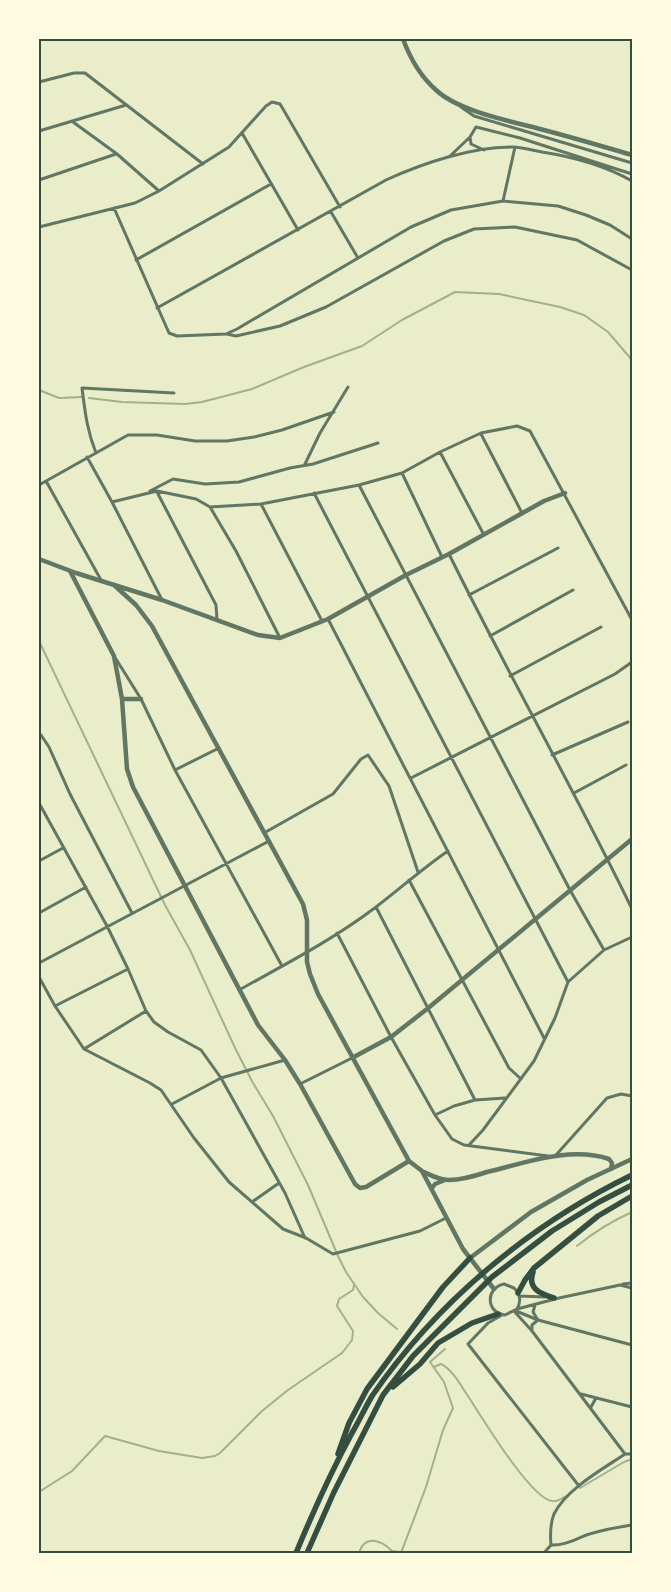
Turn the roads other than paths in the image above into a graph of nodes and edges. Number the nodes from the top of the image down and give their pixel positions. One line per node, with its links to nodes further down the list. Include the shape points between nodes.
1 (403, 39): 3 (street, via 421,74 436,91)
2 (39, 82): 4 (street, via 85,73)
3 (456, 103): 6 (street, via 474,116); 10 (street)
4 (127, 105): 5 (street); 19 (street)
5 (73, 122): 7 (street); 15 (street)
6 (522, 129): 11 (street); 12 (street)
7 (39, 131)
8 (242, 133): 19 (street, via 229,147); 23 (street); 26 (street, via 266,106 272,102 280,104)
9 (470, 137): 11 (street, via 476,128); 14 (street, via 471,144); 17 (street)
10 (569, 137): 12 (street); 16 (street)
11 (520, 138): 20 (street)
12 (567, 144): 18 (street)
13 (515, 147): 14 (street); 22 (street, via 570,156 612,170); 25 (street)
14 (485, 150): 17 (street)
15 (117, 154): 21 (street); 24 (street)
16 (632, 155)
17 (448, 157): 26 (street, via 403,172)
18 (632, 163)
19 (202, 164): 24 (street)
20 (632, 174)
21 (39, 180)
22 (632, 181)
23 (271, 184): 30 (street); 33 (street)
24 (159, 191): 27 (street, via 135,203)
25 (503, 201): 31 (street, via 558,206 610,225); 32 (street, via 451,210 411,227)
26 (340, 207): 28 (street)
27 (114, 208): 29 (street); 33 (street)
28 (331, 212): 30 (street); 32 (street)
29 (39, 228)
30 (298, 230): 35 (street)
31 (632, 239)
32 (358, 258): 36 (street, via 299,295)
33 (136, 260): 35 (street)
34 (632, 270): 36 (street, via 576,240 515,227 474,229 444,241 326,307 280,326 236,336)
35 (158, 308): 36 (street, via 168,333 173,335)
36 (226, 334)
37 (348, 387): 39 (street)
38 (174, 393): 43 (street, via 82,388 86,424)
39 (334, 412): 43 (street, via 282,430 227,441 128,435); 45 (street, via 320,432)
40 (481, 433): 42 (street); 53 (street, via 517,426 530,431); 57 (street)
41 (378, 443): 45 (street)
42 (440, 452): 46 (street); 58 (street)
43 (96, 453): 44 (street)
44 (87, 457): 47 (street); 54 (street)
45 (305, 465): 51 (street, via 239,482 205,484 174,479)
46 (402, 474): 49 (street); 61 (street)
47 (46, 481): 48 (street); 65 (street)
48 (39, 485)
49 (359, 485): 52 (street); 64 (street)
50 (157, 491): 51 (street); 56 (street, via 196,499); 71 (street, via 216,605)
51 (148, 493): 54 (street)
52 (314, 493): 55 (street); 69 (street)
53 (565, 493): 57 (street); 73 (street)
54 (112, 502): 70 (street)
55 (261, 504): 56 (street); 72 (street)
56 (210, 507): 76 (street)
57 (522, 513): 58 (street)
58 (484, 535): 60 (street)
59 (558, 548): 68 (street)
60 (449, 554): 61 (street); 68 (street)
61 (442, 556): 64 (street)
62 (39, 559): 63 (street)
63 (70, 571): 65 (street); 77 (street)
64 (406, 575): 69 (street); 85 (street)
65 (101, 580): 66 (street)
66 (114, 585): 70 (street); 86 (street, via 152,626)
67 (573, 590): 75 (street)
68 (469, 595): 75 (street)
69 (368, 596): 72 (street); 88 (street)
70 (162, 600): 71 (street)
71 (217, 620): 76 (street, via 258,635)
72 (325, 620): 76 (street); 91 (street)
73 (632, 620)
74 (601, 627): 79 (street)
75 (490, 636): 79 (street)
76 (280, 638)
77 (114, 656): 80 (street); 81 (street)
78 (632, 662): 82 (street, via 615,674)
79 (510, 676): 82 (street)
80 (122, 699): 81 (street); 107 (street, via 127,768 133,787)
81 (141, 699): 90 (street)
82 (533, 715): 85 (street); 87 (street)
83 (628, 722): 87 (street)
84 (39, 734): 112 (street, via 49,747)
85 (491, 738): 88 (street); 108 (street)
86 (218, 748): 90 (street); 96 (street)
87 (552, 755): 92 (street)
88 (451, 758): 91 (street); 113 (street)
89 (626, 765): 92 (street)
90 (175, 770): 103 (street)
91 (411, 778): 100 (street)
92 (574, 793): 101 (street)
93 (39, 803): 94 (street)
94 (43, 811): 95 (street); 99 (street)
95 (39, 813)
96 (264, 833): 98 (street); 104 (street, via 333,794 368,755 389,786)
97 (632, 838): 101 (street)
98 (269, 841): 103 (street); 118 (street, via 303,904)
99 (63, 848): 102 (street); 106 (street)
100 (448, 851): 104 (street); 117 (street)
101 (608, 859): 108 (street); 110 (street)
102 (39, 861)
103 (228, 864): 107 (street); 121 (street)
104 (418, 872): 105 (street)
105 (409, 880): 109 (street); 124 (street)
106 (86, 887): 111 (street); 114 (street)
107 (186, 887): 112 (street); 126 (street)
108 (570, 890): 113 (street); 119 (street)
109 (376, 907): 115 (street); 128 (street)
110 (632, 909)
111 (39, 913)
112 (132, 913): 114 (street)
113 (536, 917): 117 (street); 125 (street)
114 (107, 926): 120 (street); 122 (street)
115 (337, 933): 118 (street); 130 (street)
116 (632, 937): 119 (street)
117 (499, 948): 124 (street); 131 (street)
118 (308, 950): 121 (street); 133 (street, via 310,974 318,994)
119 (604, 950): 125 (street)
120 (39, 963)
121 (282, 966): 126 (street)
122 (128, 969): 127 (street); 129 (street)
123 (39, 977): 127 (street)
124 (462, 980): 128 (street); 136 (street, via 509,1068)
125 (568, 982): 131 (street)
126 (239, 990): 134 (street, via 258,1025)
127 (55, 1006): 132 (street)
128 (427, 1009): 130 (street); 140 (street)
129 (146, 1011): 132 (street); 135 (street, via 168,1032 201,1050)
130 (390, 1037): 133 (street); 142 (street)
131 (544, 1038): 136 (street, via 534,1061)
132 (84, 1049): 141 (street, via 150,1082)
133 (352, 1058): 137 (street); 147 (street)
134 (285, 1060): 135 (street); 137 (street)
135 (221, 1078): 141 (street); 153 (street)
136 (521, 1079): 139 (street)
137 (300, 1084): 147 (street, via 360,1188)
138 (632, 1096): 145 (street, via 621,1094 607,1098)
139 (505, 1098): 140 (street); 143 (street)
140 (475, 1100): 142 (street)
141 (172, 1104): 157 (street, via 229,1182)
142 (434, 1115): 143 (street, via 452,1139)
143 (468, 1146): 144 (street)
144 (522, 1153): 145 (street); 148 (street, via 525,1157)
145 (553, 1156): 148 (street); 149 (street, via 603,1157 612,1163)
146 (632, 1159): 149 (street)
147 (409, 1161): 150 (street)
148 (522, 1164): 152 (street)
149 (611, 1169): 160 (street, via 531,1212)
150 (422, 1171): 152 (street); 155 (street)
151 (632, 1174): 181 (main road, via 553,1220 486,1270 425,1328 371,1398)
152 (448, 1180): 155 (street)
153 (279, 1183): 157 (street); 159 (street)
154 (632, 1185): 175 (main road, via 552,1231 492,1277 413,1356)
155 (432, 1188): 158 (street)
156 (632, 1196): 161 (main road, via 598,1216)
157 (252, 1202): 159 (street, via 283,1229)
158 (446, 1218): 159 (street, via 420,1230 333,1254); 160 (street)
159 (306, 1238)
160 (470, 1258): 165 (street); 181 (main road, via 443,1287 367,1389 349,1423)
161 (534, 1268): 166 (main road); 167 (main road, via 531,1276 534,1289 539,1294)
162 (632, 1282): 163 (street)
163 (620, 1285): 164 (street); 167 (street)
164 (632, 1288)
165 (494, 1289): 166 (street, via 508,1285); 170 (street, via 490,1302)
166 (519, 1294): 167 (street); 169 (street, via 519,1305)
167 (556, 1298): 168 (street)
168 (536, 1305): 169 (street); 171 (street, via 533,1312)
169 (515, 1311): 170 (street); 171 (street); 172 (street)
170 (500, 1314): 175 (main road, via 472,1322 438,1343 420,1364); 182 (street, via 468,1344)
171 (538, 1320): 172 (street, via 532,1325); 173 (street)
172 (532, 1331): 174 (street)
173 (632, 1345)
174 (580, 1393): 176 (street); 177 (street)
175 (382, 1396): 186 (main road)
176 (596, 1398): 177 (street); 178 (street)
177 (590, 1407): 179 (street)
178 (632, 1407)
179 (625, 1454): 180 (street); 182 (street)
180 (632, 1454)
181 (330, 1475): 185 (main road)
182 (579, 1486): 184 (street, via 554,1513)
183 (632, 1526): 184 (street, via 592,1533 560,1546)
184 (550, 1545): 187 (street)
185 (296, 1553)
186 (307, 1553)
187 (544, 1553)

